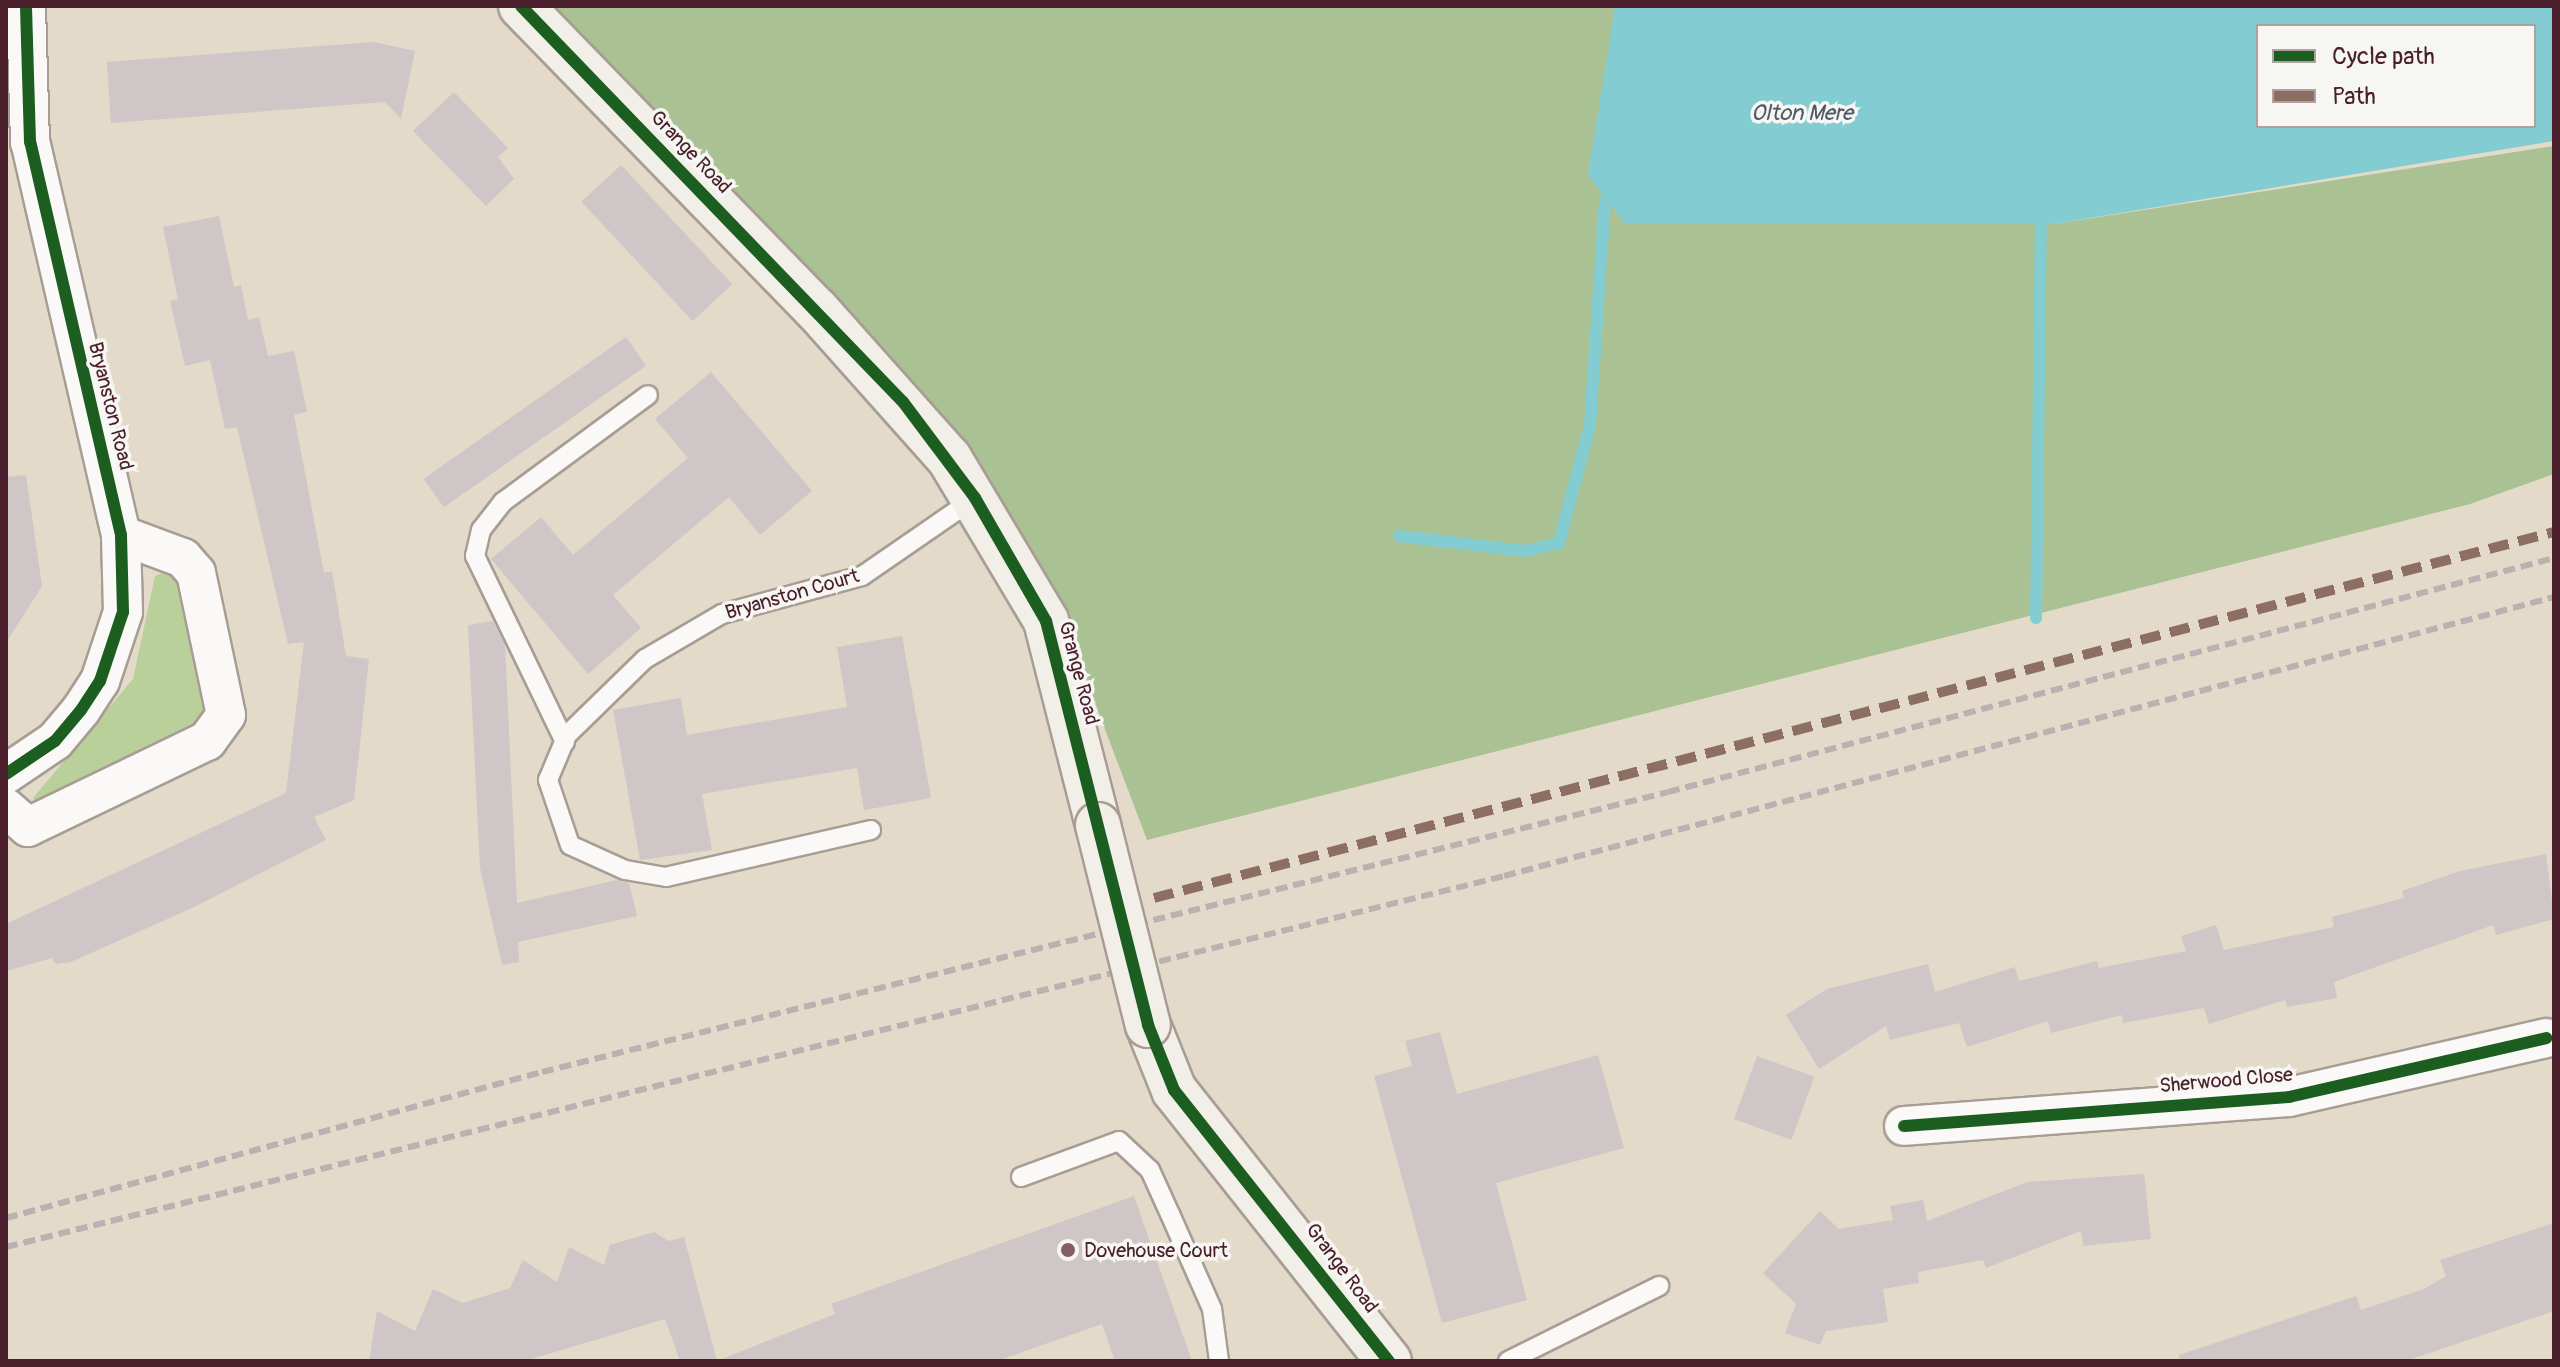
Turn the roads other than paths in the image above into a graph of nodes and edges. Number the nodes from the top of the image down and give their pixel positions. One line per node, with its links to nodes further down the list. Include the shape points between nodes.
1 (26, 6): 5 (street, Bryanston Road, via 33,157)
2 (521, 6): 4 (street, Grange Road, via 903,402)
3 (648, 395): 6 (lane, via 503,502 481,530 475,556)
4 (975, 498): 6 (lane, Bryanston Court, via 862,576 722,614 683,636 645,659); 15 (street, Grange Road, bridge, via 1046,621 1148,1025 1174,1090)
5 (121, 535): 7 (street, Bryanston Road, via 123,612 100,681 55,741); 8 (street, via 183,558 196,573 226,715 207,741 28,827)
6 (565, 742): 9 (lane, Bryanston Court, via 548,780 570,845 625,870 666,877)
7 (6, 774)
8 (6, 808)
9 (871, 830)
10 (2551, 1043): 11 (street, Sherwood Close, via 2289,1097)
11 (1904, 1126)
12 (1021, 1177): 14 (lane, via 1119,1141 1150,1170 1212,1309)
13 (1659, 1286): 16 (lane)
14 (1219, 1361)
15 (1389, 1361)
16 (1508, 1361)

